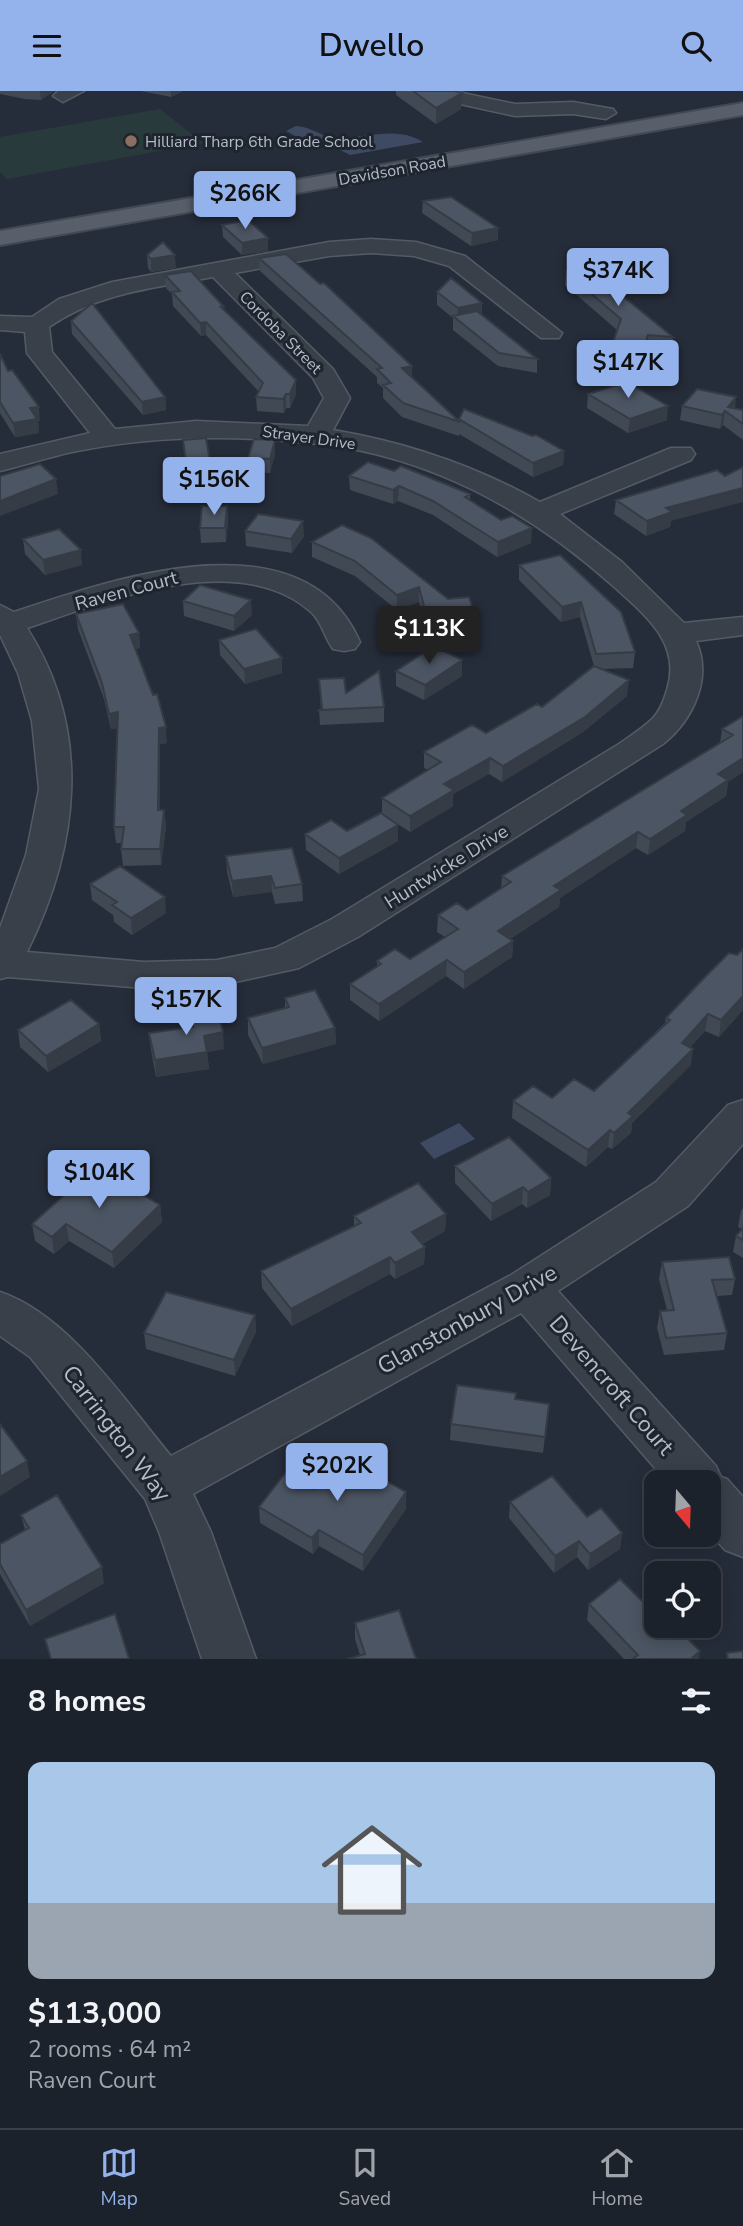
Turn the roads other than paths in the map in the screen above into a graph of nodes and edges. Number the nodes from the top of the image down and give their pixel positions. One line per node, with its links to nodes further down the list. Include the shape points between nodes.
1 (426, 91): 3 (street, via 515,110)
2 (589, 92): 3 (street); 5 (street)
3 (558, 109): 5 (street)
4 (743, 109): 6 (main road, Davidson Road)
5 (606, 113): 6 (street)
6 (633, 128): 7 (main road, Davidson Road)
7 (0, 238)
8 (219, 270): 10 (street, via 112,289 66,304); 11 (street, via 340,248 415,249 467,267); 12 (street, Cordoba Street, via 324,374 337,398)
9 (0, 323): 10 (street)
10 (37, 325): 13 (street, via 40,353)
11 (550, 333)
12 (316, 436): 13 (street, Strayer Drive, via 249,430); 16 (street, Strayer Drive, via 411,456)
13 (108, 438): 15 (street, Strayer Drive)
14 (681, 454): 16 (street)
15 (0, 463)
16 (539, 512): 17 (street, Strayer Drive)
17 (594, 553): 20 (street, Huntwicke Drive, via 652,605)
18 (4, 619): 21 (street, Raven Court, via 194,573 252,576 302,591 330,614); 22 (street, via 35,673 52,736 56,790 40,874)
19 (743, 626): 20 (street)
20 (675, 634): 22 (street, Huntwicke Drive, via 687,660 683,687 668,721 631,751 345,928 285,959 217,973 144,975)
21 (344, 642)
22 (1, 964)
23 (743, 1116): 24 (street, Glanstonbury Drive, via 672,1194)
24 (527, 1288): 26 (street, Devencroft Court); 27 (street, Glanstonbury Drive)
25 (0, 1311): 27 (street, Carrington Way, via 47,1343)
26 (687, 1470)
27 (164, 1485): 30 (street, Carrington Way)
28 (721, 1509): 29 (street)
29 (743, 1534)
30 (229, 1659)

